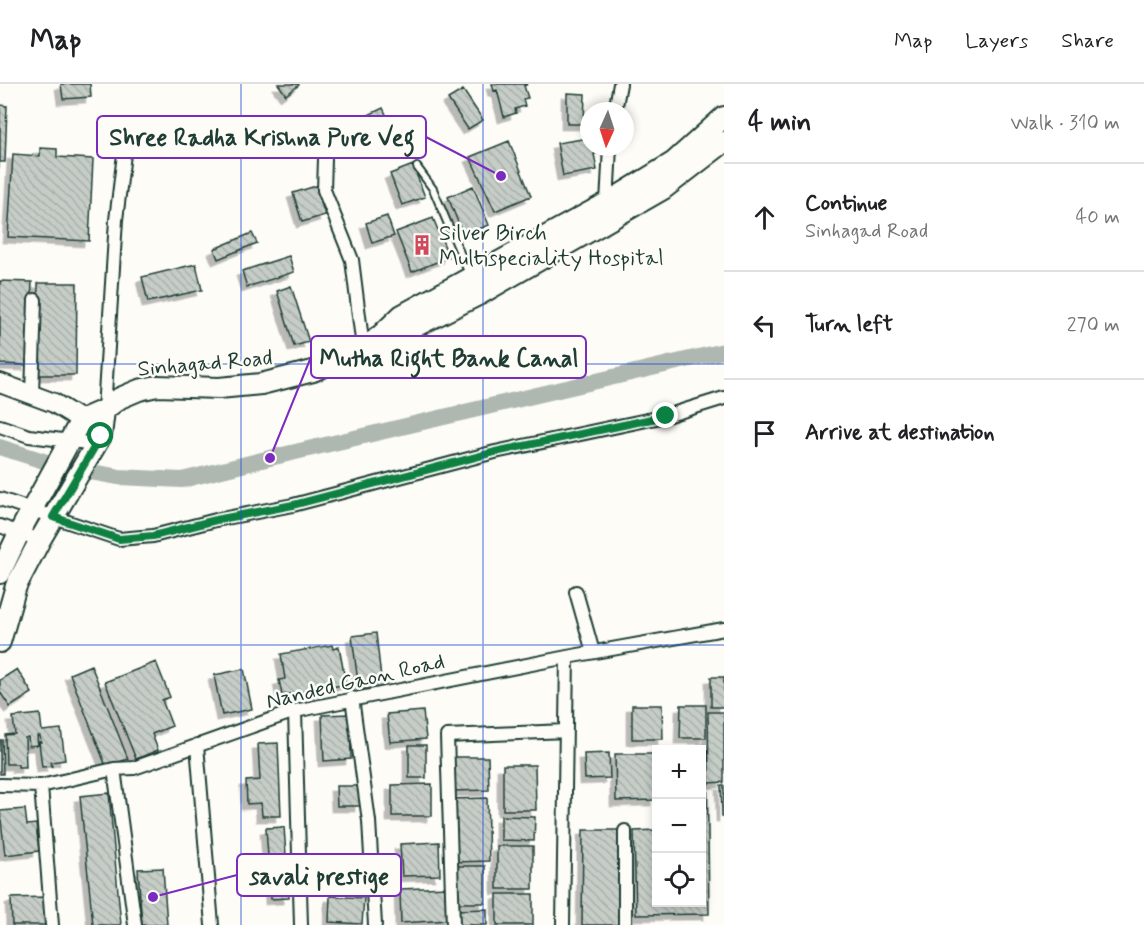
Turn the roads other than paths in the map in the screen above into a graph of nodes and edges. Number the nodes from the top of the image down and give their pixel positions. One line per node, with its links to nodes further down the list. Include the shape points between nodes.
1 (620, 84): 2 (street)
2 (617, 102)
3 (724, 117): 9 (main road, Sinhagad Road, via 674,162)
4 (724, 142): 12 (main road, Sinhagad Road, via 663,189 480,294 406,331)
5 (124, 153): 16 (street)
6 (610, 156): 9 (street)
7 (325, 159): 12 (street, via 324,190 352,260)
8 (417, 167): 10 (lane, via 433,189)
9 (607, 203): 10 (main road, Sinhagad Road)
10 (471, 278): 12 (main road, Sinhagad Road, via 402,315)
11 (35, 300): 14 (street)
12 (371, 343): 16 (main road, Sinhagad Road, via 313,371 277,381 219,388 157,386 120,398)
13 (0, 382): 14 (street)
14 (32, 394): 17 (street)
15 (724, 398): 23 (street, via 666,416 495,452 293,505 153,536 119,539)
16 (104, 410): 17 (main road, Sinhagad Road); 20 (main road, via 101,436)
17 (81, 420): 19 (main road)
18 (0, 426): 19 (street, via 29,436)
19 (68, 442): 20 (street); 22 (main road)
20 (96, 444): 23 (main road)
21 (0, 499): 22 (street)
22 (32, 510): 23 (street); 25 (main road)
23 (53, 517): 26 (main road)
24 (0, 526): 25 (street)
25 (19, 533): 26 (street); 27 (main road)
26 (40, 540): 30 (main road, via 16,586)
27 (0, 573)
28 (576, 592): 31 (street)
29 (724, 629): 31 (street, Nanded Gaon Road)
30 (2, 632)
31 (593, 652): 32 (street, Nanded Gaon Road)
32 (567, 657): 33 (street, Nanded Gaon Road); 35 (street)
33 (352, 698): 34 (street, Nanded Gaon Road); 45 (street, via 369,821)
34 (295, 711): 36 (street, Nanded Gaon Road); 44 (street)
35 (566, 731): 46 (street, via 447,736); 47 (street)
36 (197, 746): 37 (street, Nanded Gaon Road, via 134,768); 43 (street)
37 (114, 769): 39 (street, Nanded Gaon Road); 42 (street)
38 (0, 785): 39 (street, Nanded Gaon Road)
39 (41, 786): 41 (street)
40 (625, 831): 48 (street)
41 (52, 925)
42 (135, 925)
43 (212, 925)
44 (301, 925)
45 (375, 925)
46 (453, 925)
47 (563, 925)
48 (625, 925)

